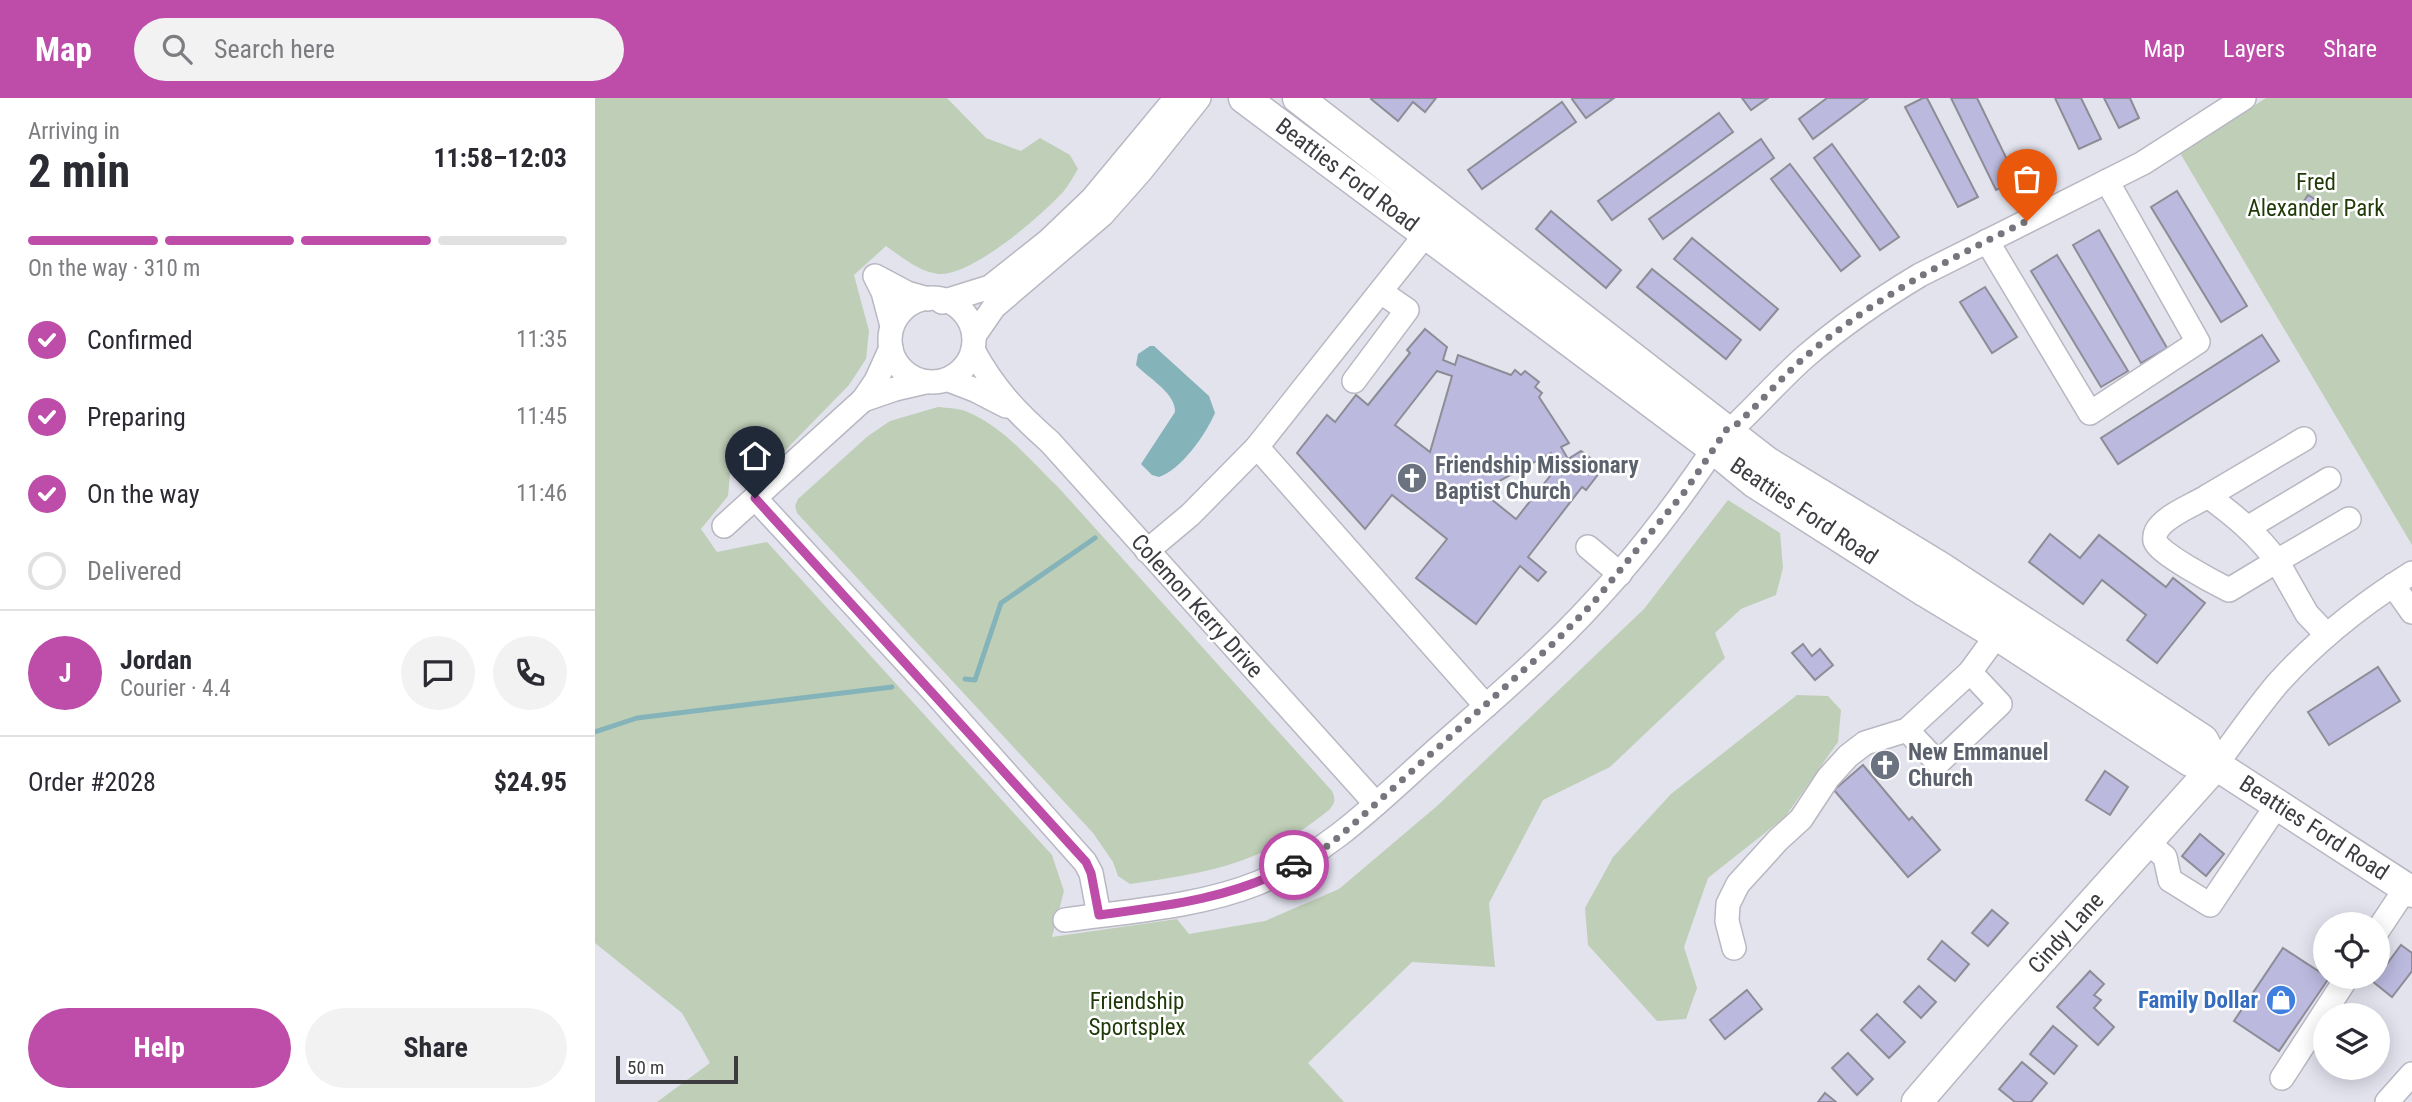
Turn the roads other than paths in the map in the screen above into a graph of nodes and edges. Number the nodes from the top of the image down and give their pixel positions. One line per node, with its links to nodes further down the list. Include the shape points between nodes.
1 (1176, 98): 10 (street, via 1092,199 1048,241 990,286)
2 (1199, 98): 12 (street, via 1102,215 994,307)
3 (1244, 98): 7 (main road, Beatties Ford Road)
4 (1298, 98): 18 (main road, Beatties Ford Road)
5 (2244, 98): 6 (street)
6 (2107, 181): 8 (street); 8 (street, via 2198,342 2090,413)
7 (1426, 234): 9 (street); 18 (main road, Beatties Ford Road)
8 (1987, 241): 18 (street, via 1920,275 1857,316 1804,358)
9 (1381, 292): 14 (street, via 1407,310); 20 (street)
10 (935, 300): 11 (street, via 914,302 903,310); 11 (street, via 907,293 875,276 883,292); 12 (street, via 952,303 963,312)
11 (891, 337): 15 (street, via 895,360 913,378); 16 (street, via 876,382)
12 (973, 343): 13 (street, via 968,361); 17 (street, Colemon Kerry Drive, via 985,373)
13 (949, 380): 15 (street); 17 (street, Colemon Kerry Drive)
14 (1354, 381)
15 (926, 382): 16 (street)
16 (863, 400): 23 (street)
17 (1015, 411): 28 (street, Colemon Kerry Drive, via 1050,442)
18 (1720, 439): 30 (street); 33 (main road, Beatties Ford Road, via 1754,482); 38 (main road, Beatties Ford Road, via 1767,462 1940,567 2203,740)
19 (2305, 439): 22 (street)
20 (1257, 447): 28 (street); 36 (street)
21 (2329, 479): 26 (street)
22 (2208, 496): 26 (street); 29 (street, via 2162,523 2156,533 2158,547 2229,590)
23 (755, 498): 25 (street); 43 (street, via 1086,862)
24 (2349, 519): 29 (street)
25 (725, 526)
26 (2249, 527): 29 (street)
27 (1588, 547): 30 (street)
28 (1147, 551): 39 (street, Colemon Kerry Drive)
29 (2277, 561): 34 (street, via 2307,614)
30 (1620, 574): 36 (street)
31 (2403, 579): 32 (street); 34 (street)
32 (2412, 612)
33 (1997, 635): 35 (street); 38 (main road, Beatties Ford Road, via 2190,761)
34 (2327, 635): 38 (street, via 2277,684)
35 (1970, 672): 37 (street); 37 (street, via 2000,704 1938,763)
36 (1486, 706): 39 (street)
37 (1907, 730): 46 (street, via 1865,743 1849,756 1801,819 1738,884 1728,904)
38 (2216, 765): 40 (main road, Beatties Ford Road); 41 (main road, Cindy Lane)
39 (1376, 804): 43 (street, via 1329,845 1256,883 1201,900)
40 (2277, 805): 41 (street, via 2210,905 2170,880 2165,857); 42 (main road, Beatties Ford Road)
41 (2147, 842): 50 (main road, Cindy Lane)
42 (2409, 890): 44 (street)
43 (1099, 915): 45 (street)
44 (2390, 915)
45 (1065, 919)
46 (1734, 948)
47 (2340, 989): 49 (street)
48 (2412, 1074): 51 (street)
49 (2282, 1078)
50 (1917, 1102)
51 (2387, 1102)

